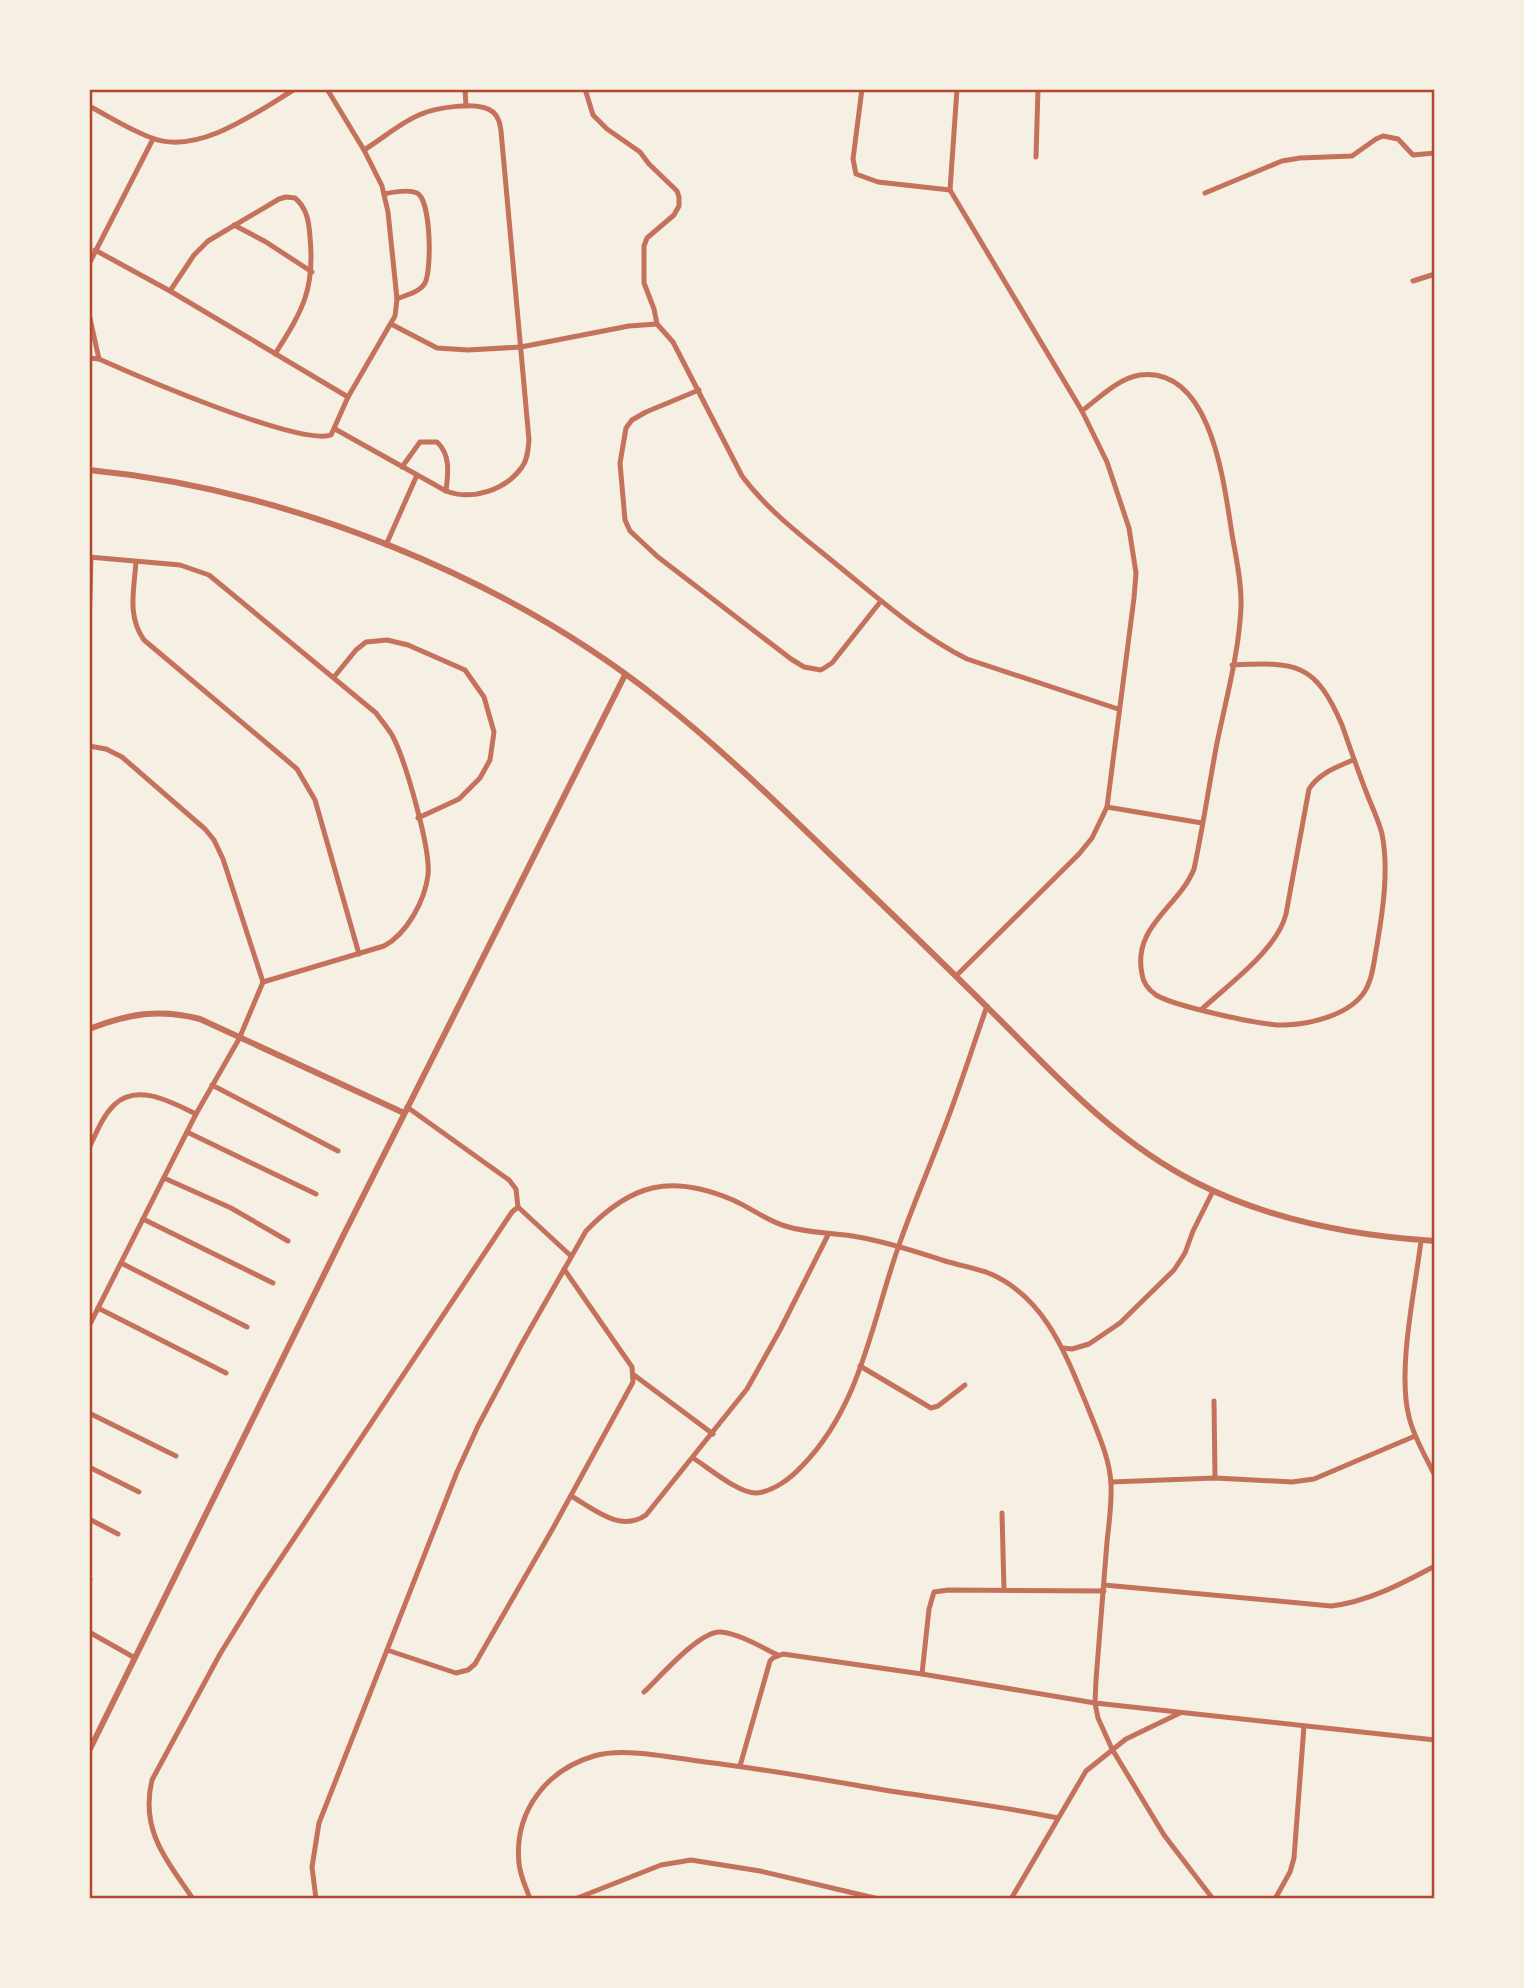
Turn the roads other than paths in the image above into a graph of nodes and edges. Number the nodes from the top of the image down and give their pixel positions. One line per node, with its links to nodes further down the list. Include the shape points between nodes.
1 (295, 89): 10 (street, via 192,142)
2 (327, 89): 11 (street)
3 (465, 89): 9 (street)
4 (584, 89): 27 (street, via 593,115 640,152 679,197 674,215 644,246 643,283)
5 (862, 89): 14 (street, via 853,159 856,174 877,182)
6 (957, 89): 14 (street)
7 (1038, 89): 13 (street)
8 (89, 106): 10 (street)
9 (466, 106): 11 (street, via 418,115); 28 (street, via 486,108 499,123)
10 (153, 139): 18 (street)
11 (364, 150): 16 (street)
12 (1435, 153): 15 (street, via 1413,155 1398,139 1383,136 1352,156 1282,161)
13 (1037, 157)
14 (950, 190): 34 (street)
15 (1205, 193)
16 (384, 194): 24 (street); 24 (street, via 417,193 426,209 427,277 420,288)
17 (234, 225): 20 (street); 20 (street, via 279,199 295,198 307,214); 23 (street, via 194,254)
18 (95, 250): 19 (street); 23 (street)
19 (89, 264)
20 (313, 273): 29 (street, via 294,324)
21 (1435, 274): 22 (street)
22 (1413, 281)
23 (170, 291): 29 (street)
24 (397, 299): 26 (street)
25 (89, 314): 31 (street)
26 (391, 324): 28 (street, via 437,348); 33 (street)
27 (657, 324): 28 (street); 32 (street, via 673,342)
28 (521, 347): 39 (street, via 529,440 525,462 498,487 472,496)
29 (275, 354): 33 (street)
30 (89, 358): 31 (street)
31 (99, 359): 35 (street, via 293,432 320,438)
32 (699, 390): 43 (street, via 755,494); 43 (street, via 646,412 626,429 622,503 630,531 804,667 821,670 832,663)
33 (348, 397): 35 (street)
34 (1082, 411): 45 (street, via 1126,380 1143,375 1176,383 1198,409 1221,469 1241,591); 48 (street, via 1119,495 1136,573)
35 (335, 429): 36 (street)
36 (402, 467): 38 (street); 39 (street, via 420,442 437,442 447,463)
37 (89, 470): 40 (street, via 217,491)
38 (417, 475): 39 (street); 40 (street)
39 (446, 491)
40 (386, 545): 46 (street, via 531,614)
41 (90, 557): 42 (street); 44 (street)
42 (136, 562): 47 (street, via 180,565 209,575); 54 (street, via 132,613 144,640 284,757 307,783)
43 (881, 601): 48 (street, via 944,648 967,659)
44 (89, 629)
45 (1232, 665): 50 (street, via 1285,664 1318,681 1334,707); 53 (street)
46 (625, 675): 55 (street, via 730,760); 62 (street)
47 (334, 677): 52 (street, via 376,713 392,736); 52 (street, via 366,642 387,640 452,663 465,670 479,688 495,732 490,760 459,799)
48 (1118, 709): 51 (street)
49 (89, 746): 56 (street, via 122,757 214,839)
50 (1353, 760): 58 (street, via 1326,773 1309,789 1279,933); 58 (street, via 1382,832 1385,862 1381,925 1365,992 1325,1018 1286,1025 1254,1023)
51 (1107, 807): 53 (street); 55 (street, via 1079,854)
52 (418, 817): 54 (street, via 428,857 425,887 416,909 394,941)
53 (1202, 822): 58 (street, via 1190,877 1151,927 1140,961 1144,981 1156,995)
54 (359, 954): 56 (street)
55 (956, 976): 57 (street)
56 (263, 982): 60 (street)
57 (986, 1006): 68 (street, via 1106,1124 1171,1169); 76 (street)
58 (1202, 1009)
59 (89, 1029): 60 (street, via 133,1014 163,1012 200,1018)
60 (239, 1039): 61 (street); 62 (street)
61 (212, 1085): 63 (street); 66 (street)
62 (405, 1110): 70 (street, via 509,1180 516,1189); 111 (street)
63 (196, 1114): 64 (street); 65 (street, via 162,1097 125,1098 105,1117)
64 (187, 1132): 67 (street); 69 (street)
65 (89, 1148)
66 (338, 1152)
67 (164, 1178): 71 (street); 73 (street)
68 (1213, 1191): 74 (street, via 1341,1231); 84 (street, via 1174,1270 1120,1323 1089,1344)
69 (316, 1194)
70 (518, 1207): 77 (street); 123 (street, via 257,1594 152,1780 147,1800 149,1821)
71 (143, 1219): 78 (street); 80 (street)
72 (828, 1235): 76 (street, via 856,1236); 77 (street, via 786,1227 704,1189 664,1185 636,1192 604,1212); 91 (street, via 747,1389)
73 (288, 1241)
74 (1421, 1241): 75 (street); 92 (street, via 1406,1358 1406,1402)
75 (1435, 1241)
76 (898, 1247): 84 (street, via 1006,1282 1042,1315); 85 (street)
77 (571, 1256): 79 (street)
78 (121, 1263): 81 (street); 83 (street)
79 (564, 1269): 87 (street); 109 (street, via 478,1426)
80 (273, 1283)
81 (98, 1308): 82 (street); 86 (street)
82 (89, 1326)
83 (247, 1327)
84 (1063, 1348): 99 (street, via 1096,1427)
85 (860, 1366): 88 (street, via 931,1408); 94 (street, via 828,1436 796,1473 770,1490 741,1489)
86 (226, 1373)
87 (634, 1374): 91 (street); 101 (street)
88 (965, 1385)
89 (1214, 1401): 98 (street)
90 (89, 1413): 93 (street)
91 (713, 1434): 94 (street)
92 (1415, 1436): 95 (street); 98 (street, via 1314,1479)
93 (176, 1456)
94 (693, 1458): 101 (street, via 637,1521 617,1522)
95 (1432, 1461): 97 (street)
96 (89, 1467): 100 (street)
97 (1435, 1476)
98 (1216, 1478): 99 (street)
99 (1111, 1482): 106 (street)
100 (139, 1492)
101 (571, 1496): 109 (street, via 468,1670 456,1673)
102 (1002, 1513): 107 (street)
103 (89, 1519): 104 (street)
104 (118, 1534)
105 (1435, 1566): 106 (street, via 1371,1596 1331,1606)
106 (1104, 1588): 107 (street); 114 (street)
107 (1004, 1591): 112 (street, via 934,1592)
108 (89, 1632): 111 (street)
109 (387, 1650): 124 (street, via 319,1823 312,1867)
110 (778, 1655): 112 (street); 113 (street, via 724,1632 713,1632); 120 (street, via 770,1661)
111 (135, 1658): 119 (street)
112 (922, 1674): 114 (street)
113 (644, 1692)
114 (1095, 1703): 115 (street); 118 (street)
115 (1182, 1712): 116 (street); 118 (street)
116 (1304, 1726): 117 (street); 131 (street, via 1294,1857)
117 (1435, 1740)
118 (1112, 1749): 121 (street, via 1086,1771); 130 (street, via 1164,1835)
119 (89, 1751)
120 (740, 1766): 121 (street); 125 (street, via 616,1754 597,1755 562,1770 543,1785 520,1832 519,1863)
121 (1058, 1818): 129 (street)
122 (846, 1890): 126 (street, via 691,1860 661,1865); 127 (street); 128 (street)
123 (193, 1899)
124 (316, 1899)
125 (530, 1899)
126 (575, 1899)
127 (845, 1899)
128 (879, 1899)
129 (1011, 1899)
130 (1213, 1899)
131 (1275, 1899)

